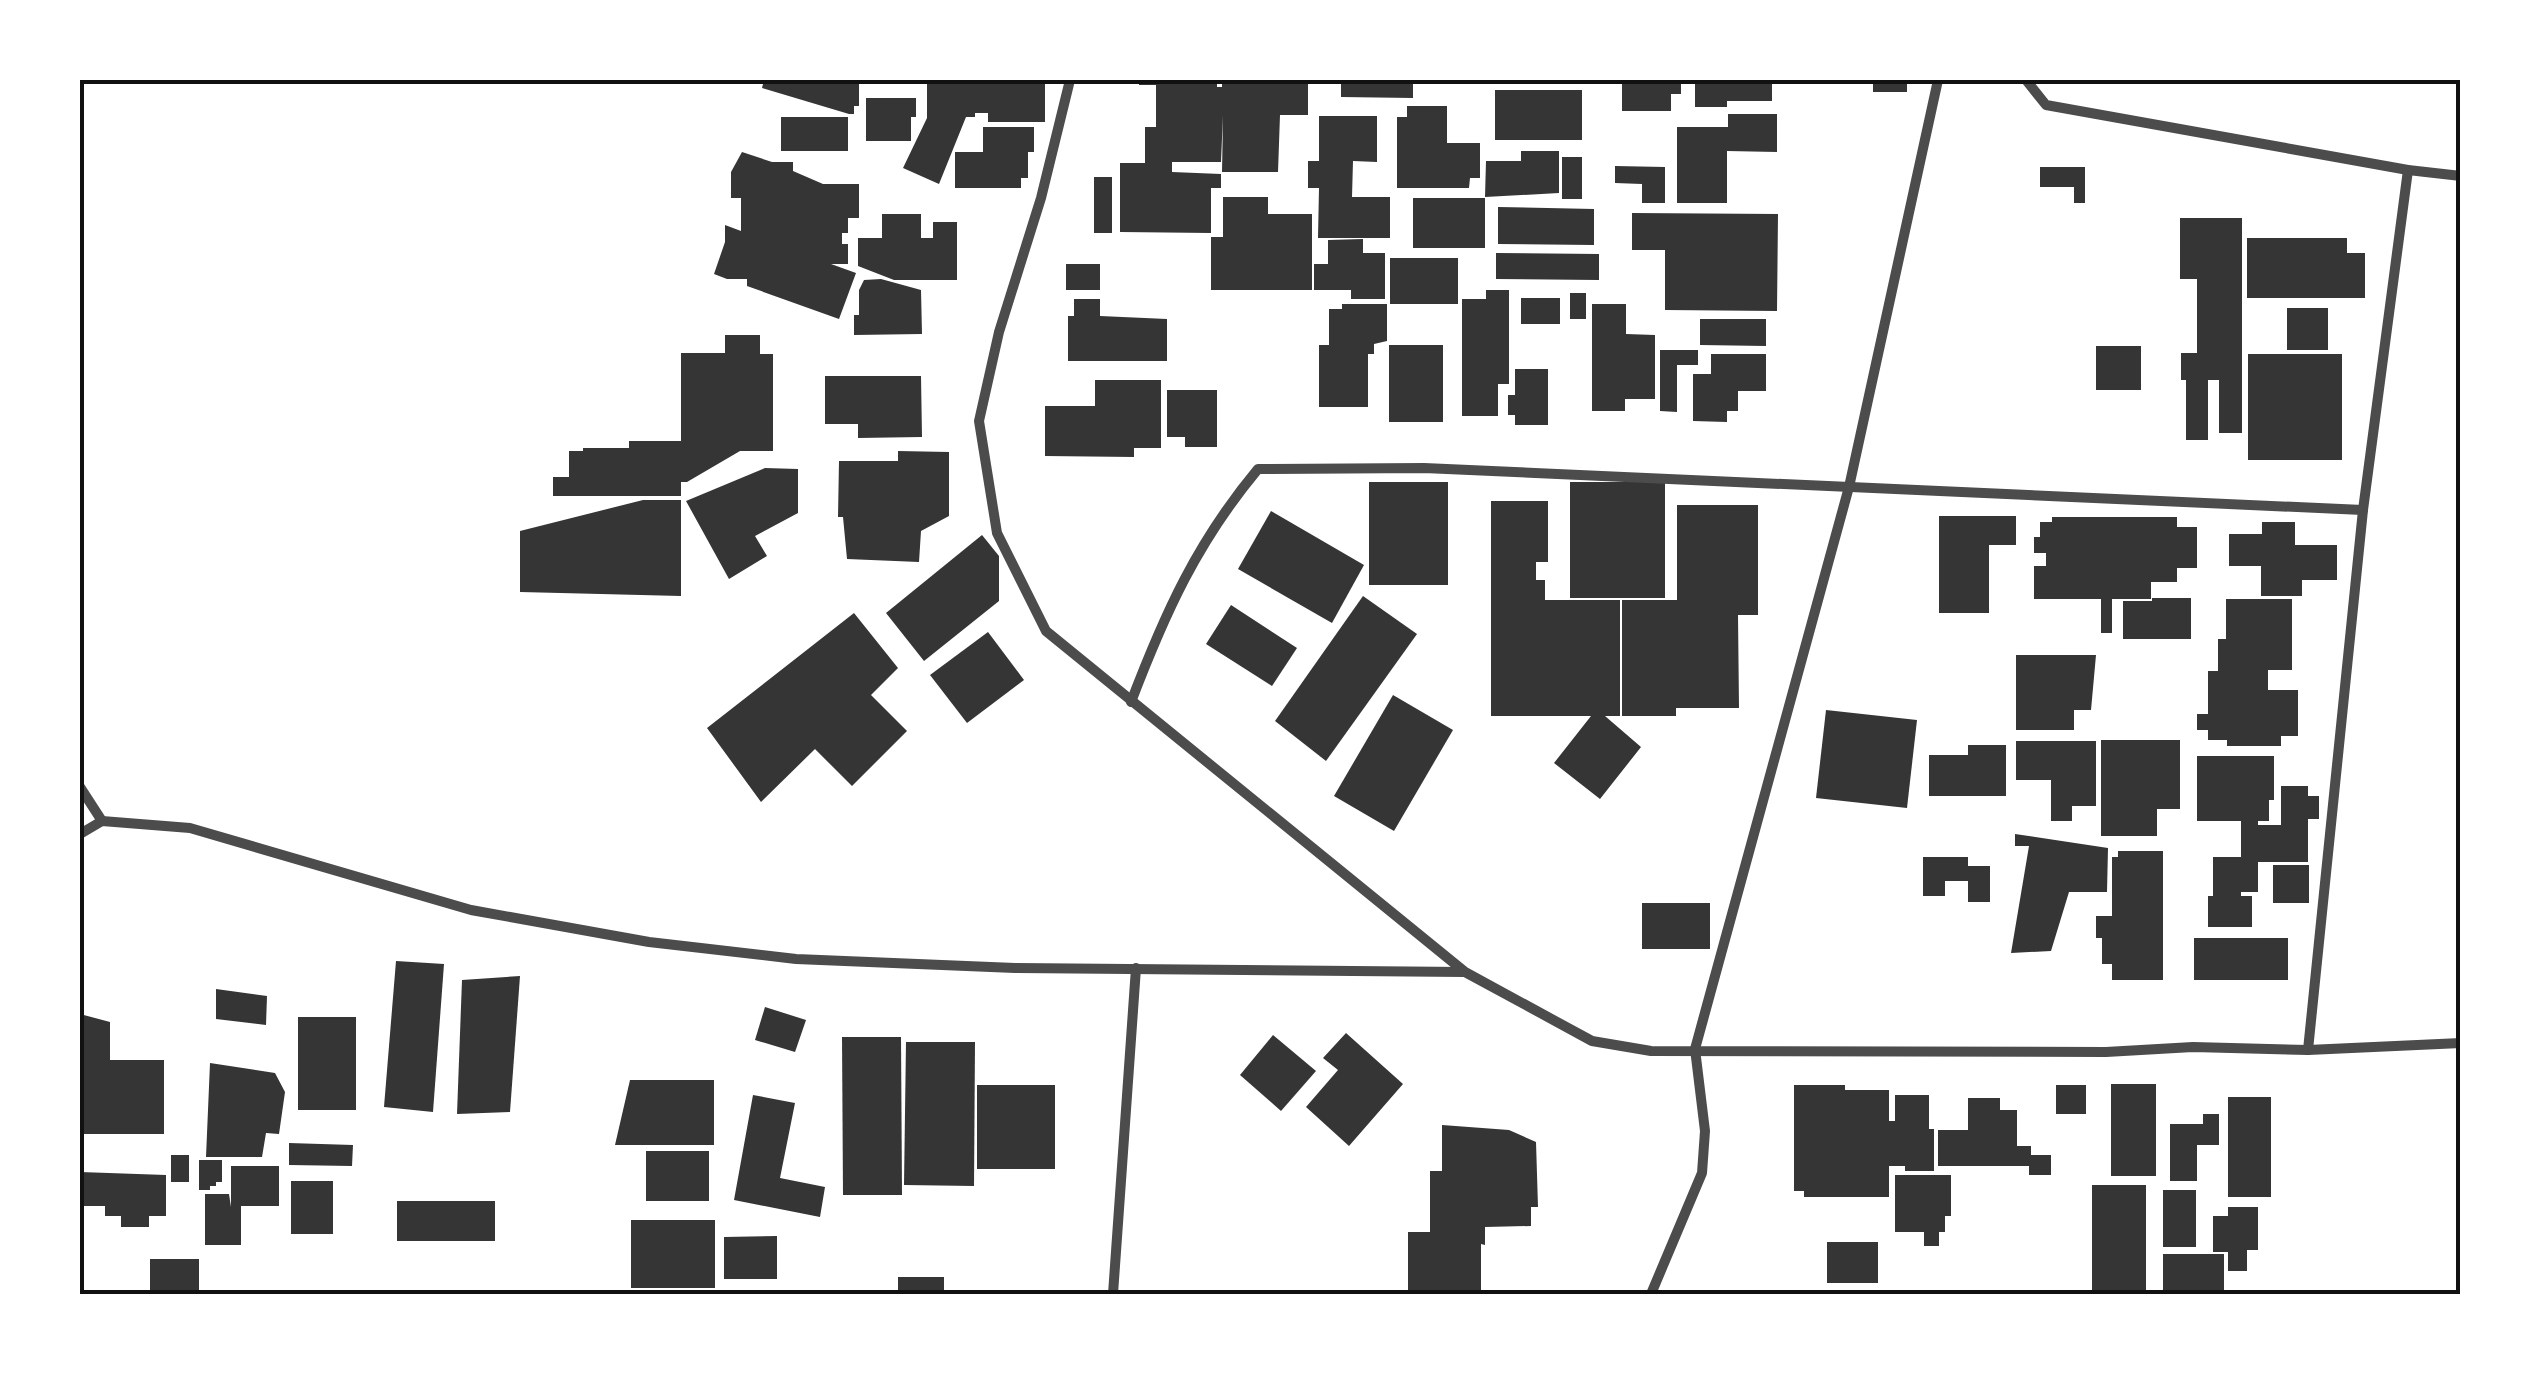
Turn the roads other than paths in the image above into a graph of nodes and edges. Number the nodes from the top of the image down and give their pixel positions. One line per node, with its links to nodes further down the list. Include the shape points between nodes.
1 (1070, 80): 8 (street, via 979,421 996,532 1046,631)
2 (1938, 80): 6 (street)
3 (2026, 80): 4 (street, via 2046,105)
4 (2408, 170): 5 (street); 7 (street)
5 (2461, 176)
6 (1849, 488): 7 (street); 8 (street, via 1424,468 1258,469 1222,512 1164,616); 15 (street)
7 (2363, 510): 16 (street)
8 (1131, 702): 13 (street)
9 (80, 787): 10 (street)
10 (102, 820): 11 (street); 12 (street, via 190,828 470,910 649,942 796,960)
11 (80, 834)
12 (1136, 968): 13 (street); 17 (street)
13 (1465, 972): 15 (street, via 1592,1041 1651,1051)
14 (2461, 1043): 16 (street)
15 (1694, 1048): 16 (street); 18 (street, via 1702,1173)
16 (2308, 1050)
17 (1113, 1294)
18 (1652, 1294)

